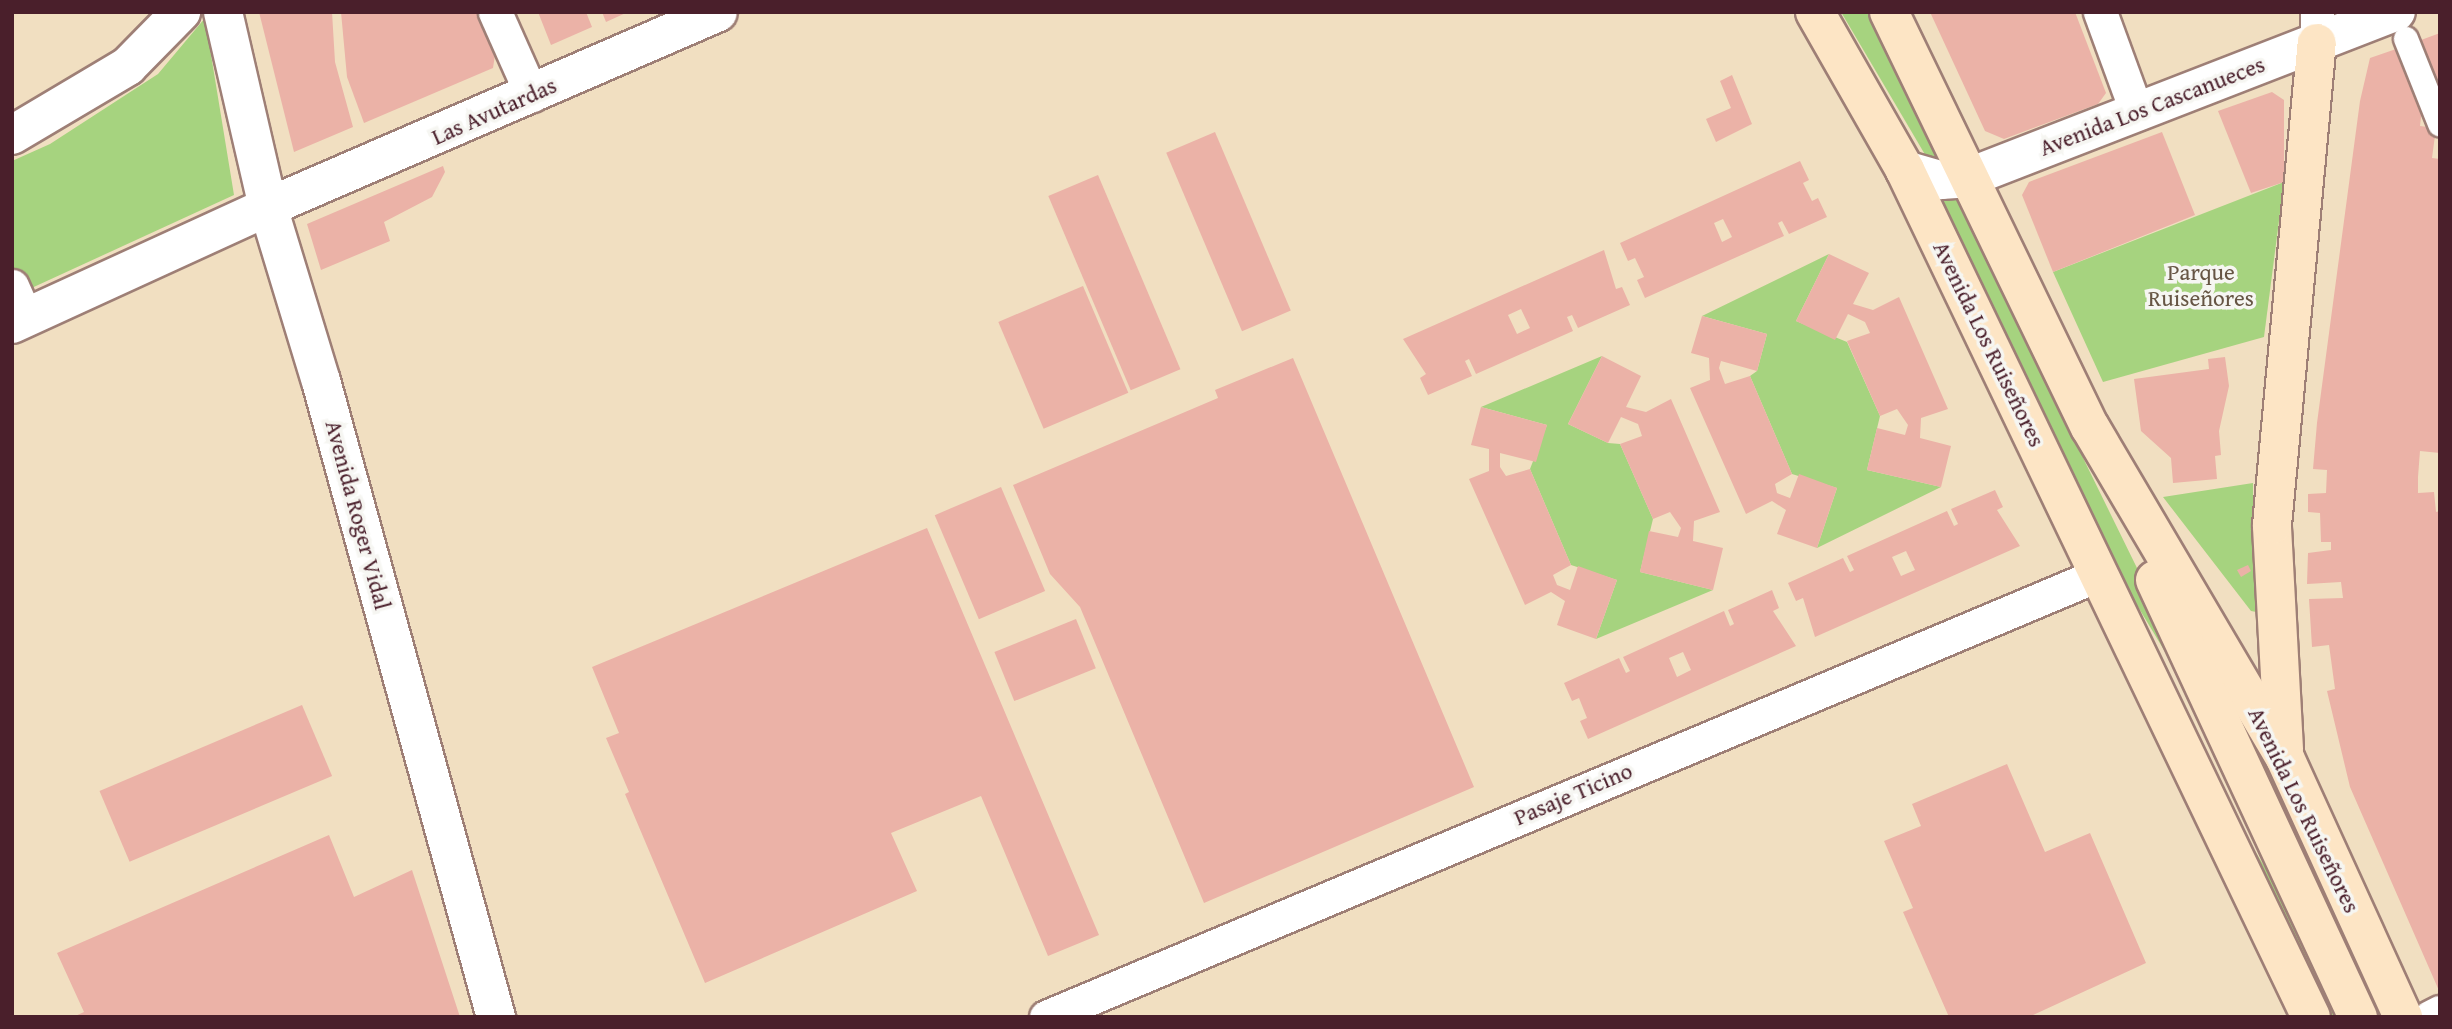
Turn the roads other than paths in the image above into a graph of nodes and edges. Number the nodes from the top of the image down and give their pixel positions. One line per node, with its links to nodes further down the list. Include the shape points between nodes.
1 (181, 12): 13 (street, via 128,66)
2 (223, 12): 16 (street, Avenida Roger Vidal)
3 (495, 12): 10 (street)
4 (718, 12): 10 (street, Las Avutardas)
5 (1815, 12): 14 (main road, Avenida Los Ruiseñores)
6 (1889, 12): 15 (main road, Avenida Los Ruiseñores)
7 (2100, 12): 11 (street)
8 (2401, 26): 9 (street, Avenida Los Cascanueces); 12 (street)
9 (2317, 28): 11 (street, Avenida Los Cascanueces); 21 (main road, via 2272,525)
10 (532, 95): 16 (street, Las Avutardas)
11 (2137, 113): 15 (street, Avenida Los Cascanueces)
12 (2440, 124)
13 (12, 135)
14 (1905, 170): 15 (street, Avenida Los Cascanueces, via 1941,180); 19 (main road, Avenida Los Ruiseñores)
15 (1967, 178): 18 (main road, Avenida Los Ruiseñores)
16 (268, 207): 17 (street, Las Avutardas); 24 (street, Avenida Roger Vidal, via 321,381)
17 (17, 309)
18 (2090, 427): 21 (main road, Avenida Los Ruiseñores); 22 (main road, Avenida Los Ruiseñores, via 2122,508)
19 (2100, 574): 20 (main road, Avenida Los Ruiseñores); 25 (street, Pasaje Ticino)
20 (2152, 681): 22 (main road, Avenida Los Ruiseñores); 26 (main road, Avenida Los Ruiseñores)
21 (2285, 758): 28 (main road, Avenida Los Ruiseñores)
22 (2309, 914): 27 (main road, Avenida Los Ruiseñores)
23 (2440, 1012): 29 (street)
24 (496, 1017)
25 (1046, 1017)
26 (2311, 1017)
27 (2358, 1017)
28 (2403, 1017)
29 (2430, 1017)

